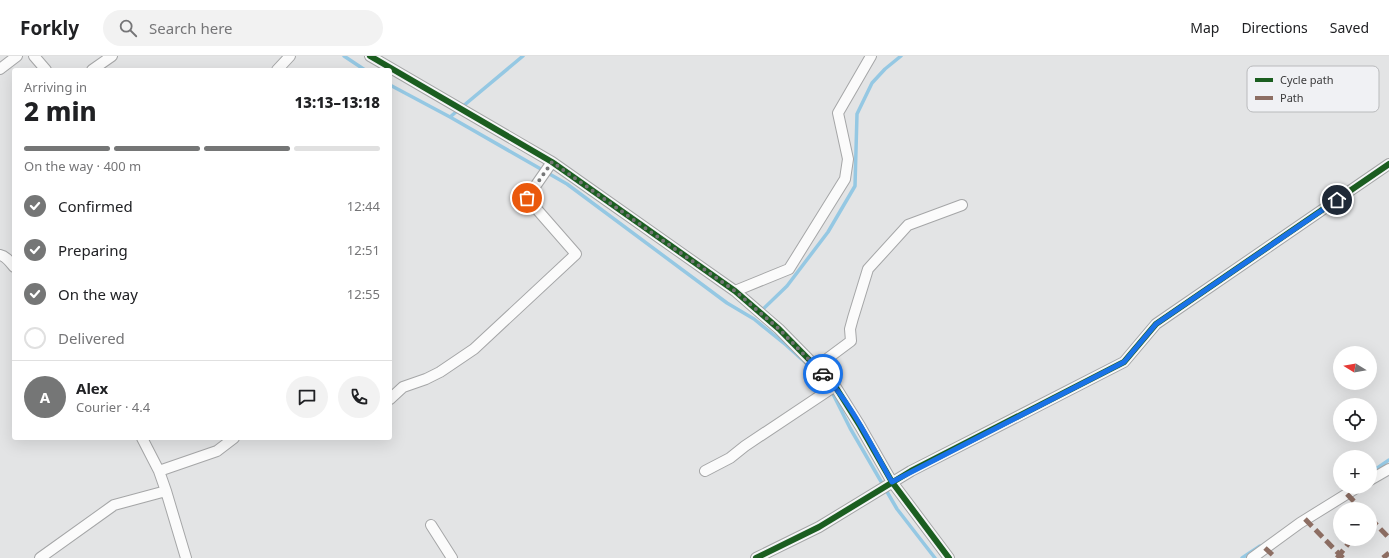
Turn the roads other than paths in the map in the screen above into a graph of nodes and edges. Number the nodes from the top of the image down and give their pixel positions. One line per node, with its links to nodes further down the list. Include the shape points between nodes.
1 (17, 56): 11 (street)
2 (34, 56): 7 (street)
3 (112, 56): 8 (street)
4 (290, 56): 9 (street)
5 (370, 56): 10 (street)
6 (871, 56): 18 (street, via 838,113 848,160 845,179 789,269)
7 (44, 68)
8 (95, 68)
9 (279, 68)
10 (391, 68)
11 (0, 69)
12 (392, 69): 13 (street)
13 (552, 162): 18 (street); 21 (street, via 527,198 576,254 474,349 426,380 403,387)
14 (1389, 164): 28 (street, via 1156,324 1124,362)
15 (962, 205): 19 (street, via 908,225 868,269 850,329 851,341)
16 (0, 255): 17 (street)
17 (12, 264)
18 (735, 291): 19 (street, via 779,329)
19 (816, 366): 20 (street)
20 (835, 386): 26 (street, via 730,458); 28 (street)
21 (392, 397)
22 (143, 440): 25 (street)
23 (231, 440): 25 (street, via 217,451)
24 (1389, 469): 27 (street)
25 (159, 471): 29 (street)
26 (705, 471)
27 (1377, 476)
28 (892, 482): 35 (street, via 819,527); 36 (street)
29 (166, 491): 32 (street, via 114,506); 33 (street)
30 (1346, 494): 37 (street, via 1300,522)
31 (431, 525): 34 (street)
32 (40, 558)
33 (186, 558)
34 (452, 558)
35 (756, 558)
36 (949, 558)
37 (1252, 558)

